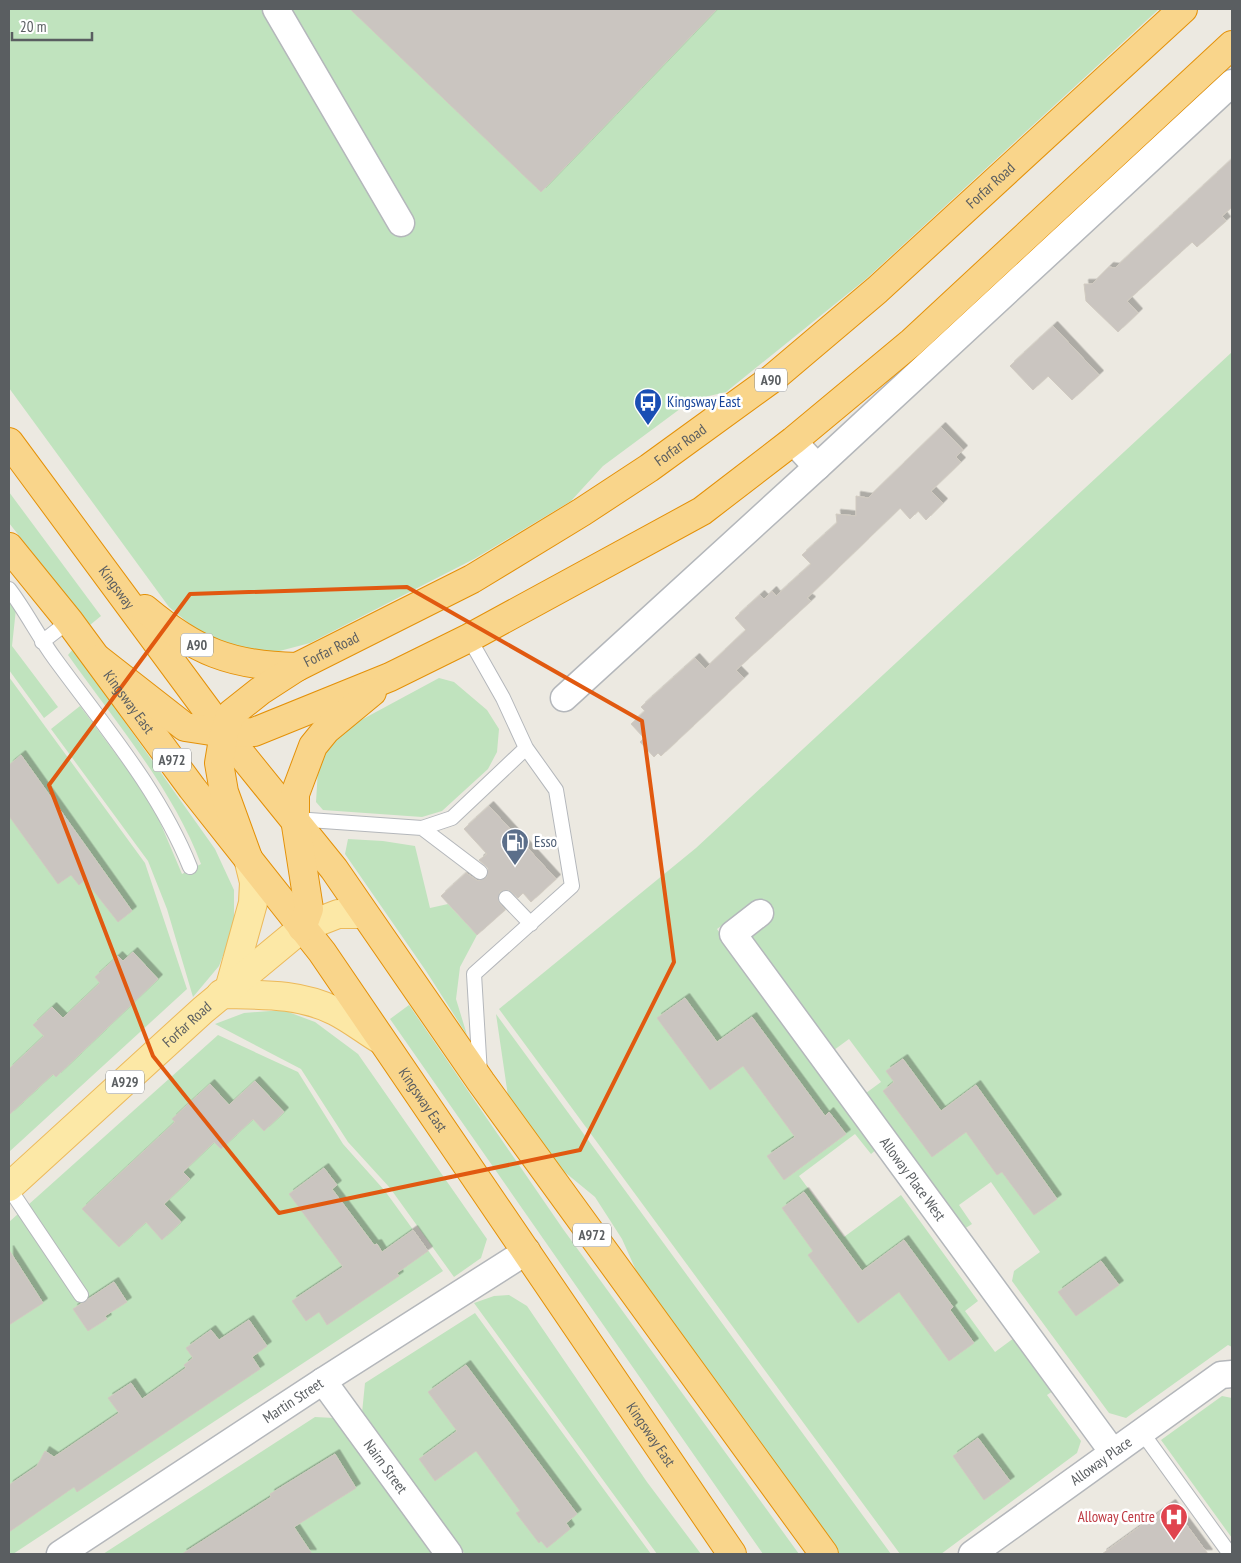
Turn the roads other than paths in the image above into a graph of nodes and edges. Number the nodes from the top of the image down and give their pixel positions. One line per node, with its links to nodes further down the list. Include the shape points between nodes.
1 (276, 9): 5 (street)
2 (1183, 9): 16 (highway, Forfar Road / A90, via 877,290 773,378 649,468 565,523 472,579)
3 (1232, 45): 6 (highway, via 912,342)
4 (1232, 83): 8 (street)
5 (401, 223)
6 (793, 441): 8 (street); 13 (highway, via 702,511)
7 (9, 442): 10 (highway, Kingsway / A90)
8 (817, 467): 18 (street)
9 (9, 546): 12 (highway)
10 (112, 583): 16 (highway, A90, via 174,634 227,660 265,667); 19 (highway, Kingsway / A90)
11 (9, 589): 14 (lane)
12 (69, 621): 14 (lane); 15 (highway)
13 (469, 638): 17 (highway); 20 (lane, via 504,698)
14 (42, 642): 24 (lane, via 156,797)
15 (98, 659): 19 (highway, via 185,727); 23 (highway, Kingsway East / A972, via 192,788)
16 (297, 667): 19 (highway, Forfar Road / A90, via 231,714)
17 (390, 677): 19 (highway, via 254,732); 21 (highway, via 326,730 313,746 295,794)
18 (564, 698)
19 (224, 733): 21 (highway, A972); 23 (highway, Forfar Road / A90, via 219,763 224,792)
20 (526, 748): 22 (lane, via 452,818); 29 (lane, via 556,790 572,886)
21 (295, 819): 22 (lane); 28 (highway, A972); 30 (highway, via 309,909)
22 (422, 828): 25 (lane)
23 (248, 858): 30 (highway, Kingsway East / A972); 31 (main road, via 254,882 253,903)
24 (190, 867)
25 (480, 872)
26 (506, 898): 29 (lane)
27 (760, 913): 40 (street, Alloway Place West, via 733,934)
28 (364, 914): 30 (main road, Forfar Road / A929, via 338,914); 33 (highway, A972)
29 (531, 924): 33 (lane, via 474,974)
30 (302, 928): 31 (main road, Forfar Road / A929); 32 (highway, Kingsway East / A972)
31 (225, 990): 32 (main road, via 300,998 335,1011); 34 (main road, Forfar Road / A929)
32 (381, 1040): 35 (highway, Kingsway East / A972)
33 (481, 1082): 44 (highway, A972)
34 (16, 1182): 36 (lane)
35 (527, 1251): 38 (street, Martin Street); 43 (highway, Kingsway East / A972)
36 (80, 1295)
37 (1232, 1374): 39 (street, Alloway Place, via 1221,1375)
38 (323, 1380): 41 (street, Martin Street); 42 (street, Nairn Street)
39 (1141, 1431): 40 (street, Alloway Place); 46 (lane)
40 (1112, 1451): 45 (street, Alloway Place)
41 (60, 1554)
42 (449, 1554)
43 (732, 1554)
44 (824, 1554)
45 (972, 1554)
46 (1230, 1554)

